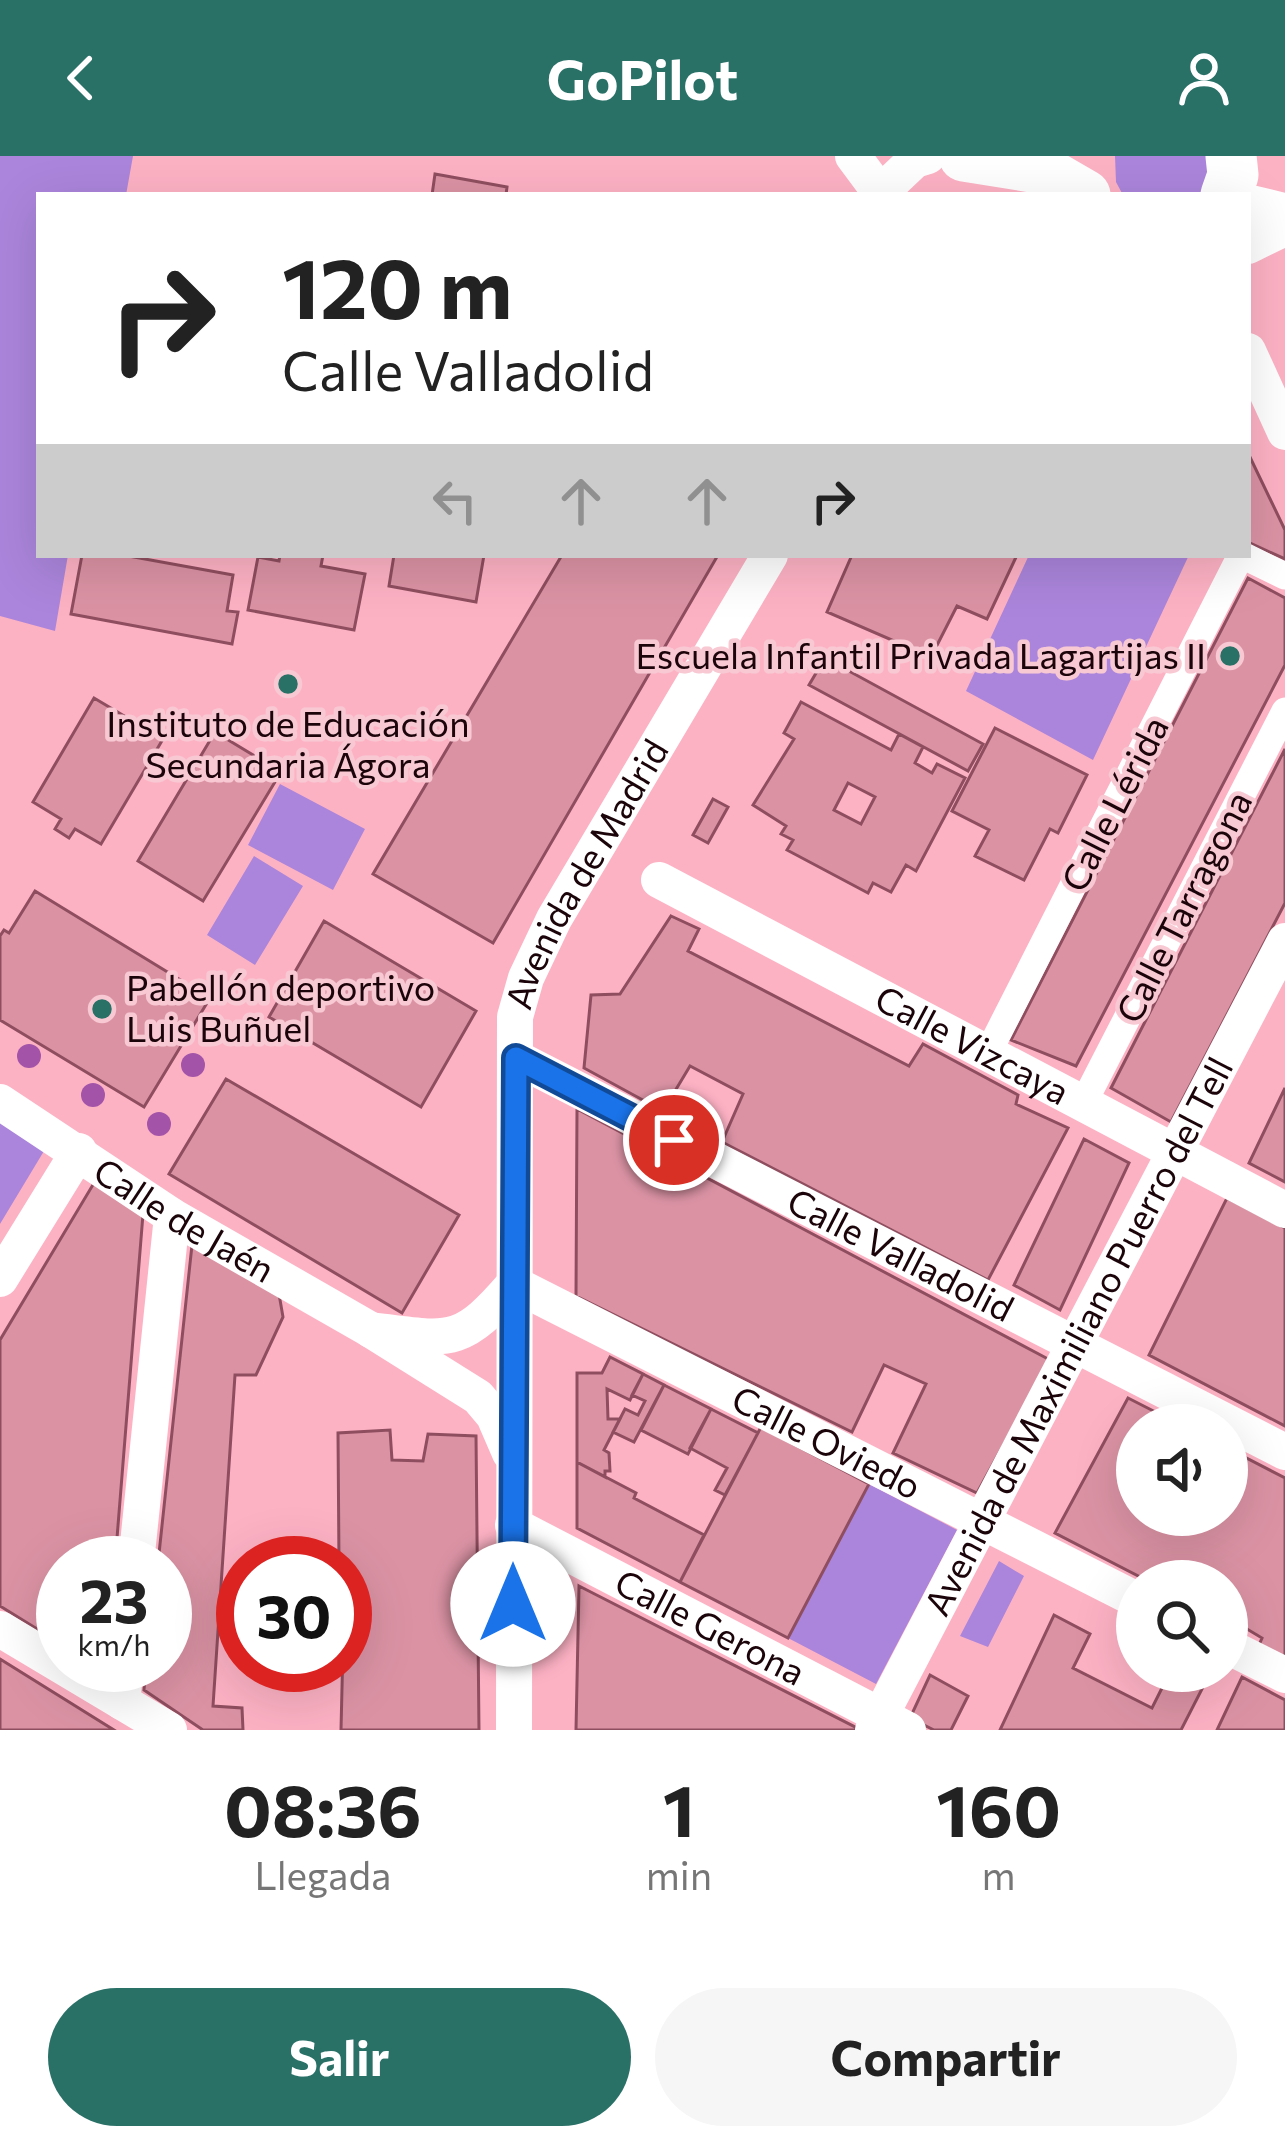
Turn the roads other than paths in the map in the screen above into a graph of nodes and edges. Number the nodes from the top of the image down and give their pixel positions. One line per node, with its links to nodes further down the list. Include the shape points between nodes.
1 (853, 156): 6 (street)
2 (928, 156): 7 (street)
3 (964, 156): 8 (main road, via 1038,168)
4 (1083, 156): 9 (main road)
5 (1231, 156): 10 (main road)
6 (877, 192)
7 (879, 192)
8 (1081, 192)
9 (1086, 192)
10 (1227, 192)
11 (1251, 211): 12 (main road)
12 (1285, 223): 13 (street)
13 (1251, 244)
14 (1251, 358): 15 (street)
15 (1285, 432)
16 (768, 558): 24 (street, Avenida de Madrid, via 554,920 515,1017)
17 (1240, 558): 23 (street, Calle Lérida)
18 (1248, 558): 19 (street)
19 (1285, 576)
20 (1285, 711): 26 (street, Calle Tarragona)
21 (659, 880): 23 (street, Calle Vizcaya)
22 (1282, 956): 28 (street, Avenida de Maximiliano Puerro del Tell)
23 (988, 1053): 26 (street, Calle Vizcaya)
24 (516, 1058): 32 (street, Avenida de Madrid); 34 (street, Calle Valladolid)
25 (0, 1102): 27 (street, Calle de Jaén)
26 (1084, 1102): 28 (street, Calle Vizcaya)
27 (79, 1151): 30 (street, Calle de Jaén); 31 (street)
28 (1174, 1153): 29 (street, Calle Vizcaya); 34 (street, Avenida de Maximiliano Puerro del Tell)
29 (1285, 1210)
30 (172, 1216): 33 (street, Calle de Jaén); 39 (street)
31 (0, 1279)
32 (514, 1284): 33 (street, Calle de Jaén, via 478,1325 437,1338); 36 (street, Avenida de Madrid); 37 (street, Calle Oviedo)
33 (371, 1330): 36 (street, Calle de Jaén, via 478,1397)
34 (1074, 1346): 35 (street, Calle Valladolid); 37 (street, Avenida de Maximiliano Puerro del Tell)
35 (1285, 1452)
36 (514, 1462): 38 (street, Avenida de Madrid)
37 (982, 1521): 40 (street, Calle Oviedo); 46 (street, Avenida de Maximiliano Puerro del Tell)
38 (514, 1526): 46 (street, Calle Gerona); 48 (street, Avenida de Madrid)
39 (139, 1536)
40 (1116, 1589)
41 (0, 1629): 42 (street)
42 (36, 1645)
43 (1248, 1657): 44 (street)
44 (1285, 1676)
45 (133, 1692): 47 (street)
46 (887, 1725)
47 (169, 1730)
48 (514, 1730)

